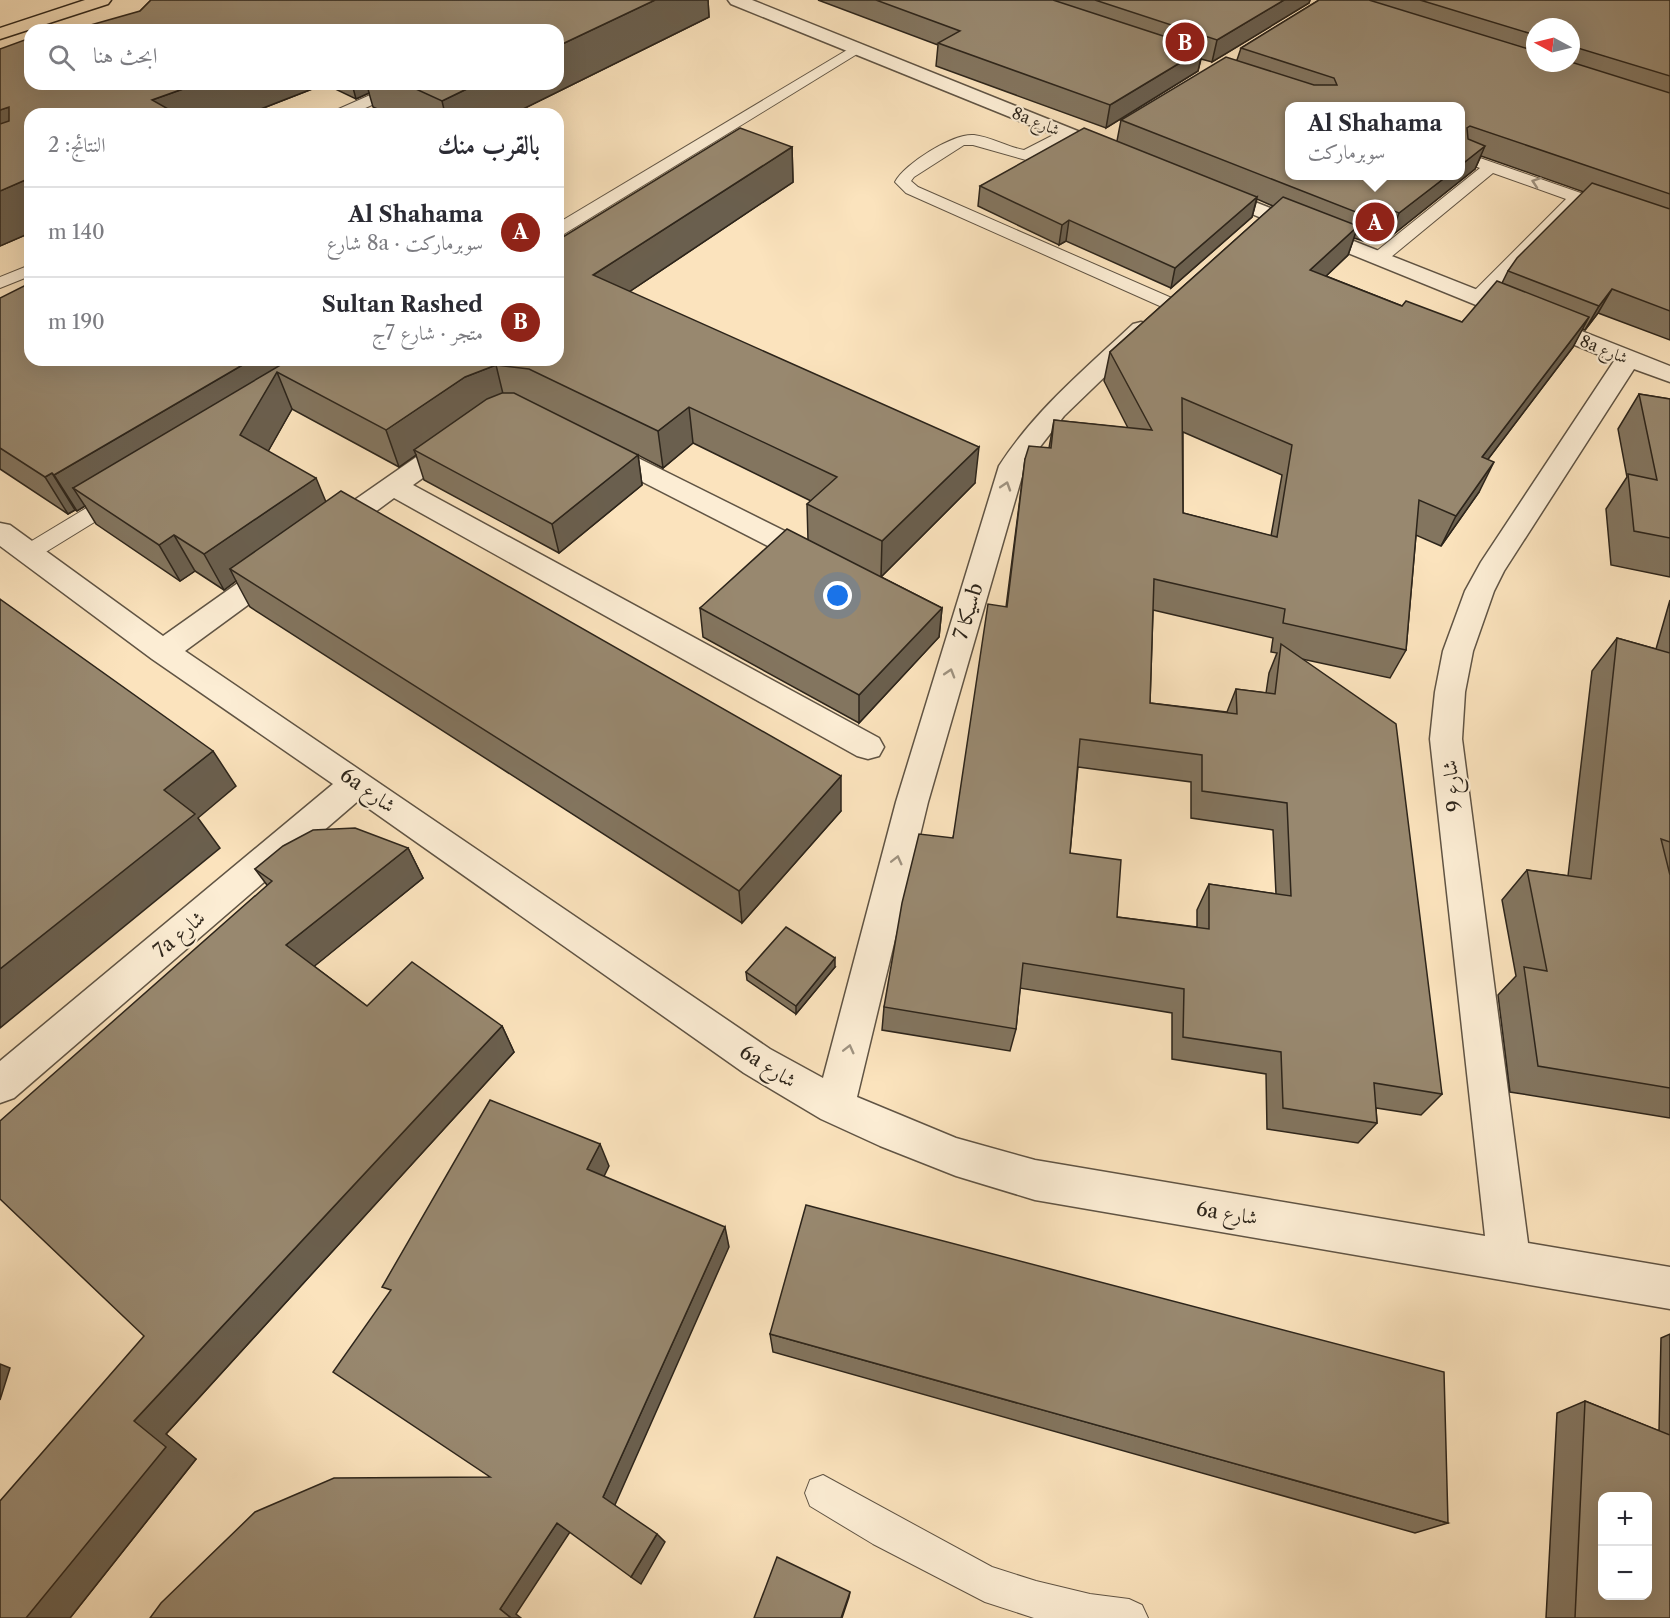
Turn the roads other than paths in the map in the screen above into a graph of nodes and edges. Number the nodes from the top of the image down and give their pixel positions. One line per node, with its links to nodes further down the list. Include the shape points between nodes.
1 (102, 0): 4 (main road)
2 (114, 0): 5 (main road, via 105,10)
3 (737, 0): 8 (street, 8a شارع)
4 (30, 24)
5 (67, 24)
6 (24, 26): 7 (main road)
7 (0, 34)
8 (856, 48): 11 (street, 8a شارع); 20 (lane)
9 (393, 90): 10 (lane)
10 (353, 108)
11 (1066, 133): 13 (street, 8a شارع); 26 (lane, via 1026,154 961,140 907,174 903,182 912,190)
12 (1116, 133): 13 (street)
13 (1096, 145): 15 (street, 8a شارع)
14 (1465, 157): 16 (lane)
15 (1129, 158)
16 (1491, 167): 18 (lane, one-way to 16); 23 (lane)
17 (1195, 184): 19 (street, 8a شارع)
18 (1577, 197): 22 (lane); 27 (lane)
19 (1271, 215): 21 (street); 23 (street, 8a شارع)
20 (564, 226)
21 (1254, 230)
22 (1670, 230)
23 (1379, 258): 27 (street, 8a شارع)
24 (24, 273): 25 (lane)
25 (0, 283)
26 (1177, 296): 40 (street, سيكا 7b, one-way to 26, via 912,802 1012,466 1047,419)
27 (1477, 298): 28 (street, 8a شارع)
28 (1628, 359): 29 (street, 8a شارع); 41 (street, شارع 9, via 1481,587 1458,645 1449,690 1446,739)
29 (1670, 375)
30 (476, 427): 33 (street)
31 (579, 440): 35 (street)
32 (141, 484): 34 (lane)
33 (393, 486): 36 (street); 37 (street)
34 (14, 543): 36 (street, 6a شارع)
35 (842, 572)
36 (163, 651): 38 (street, 6a شارع)
37 (868, 747)
38 (357, 783): 39 (street, 7a شارع); 40 (street, 6a شارع, via 757,1061)
39 (0, 1085)
40 (835, 1106): 41 (street, 6a شارع, via 956,1157 1035,1180)
41 (1509, 1260): 42 (street, 6a شارع)
42 (1670, 1288)
43 (823, 1493): 44 (lane, via 985,1583 1036,1600)
44 (1129, 1618)

